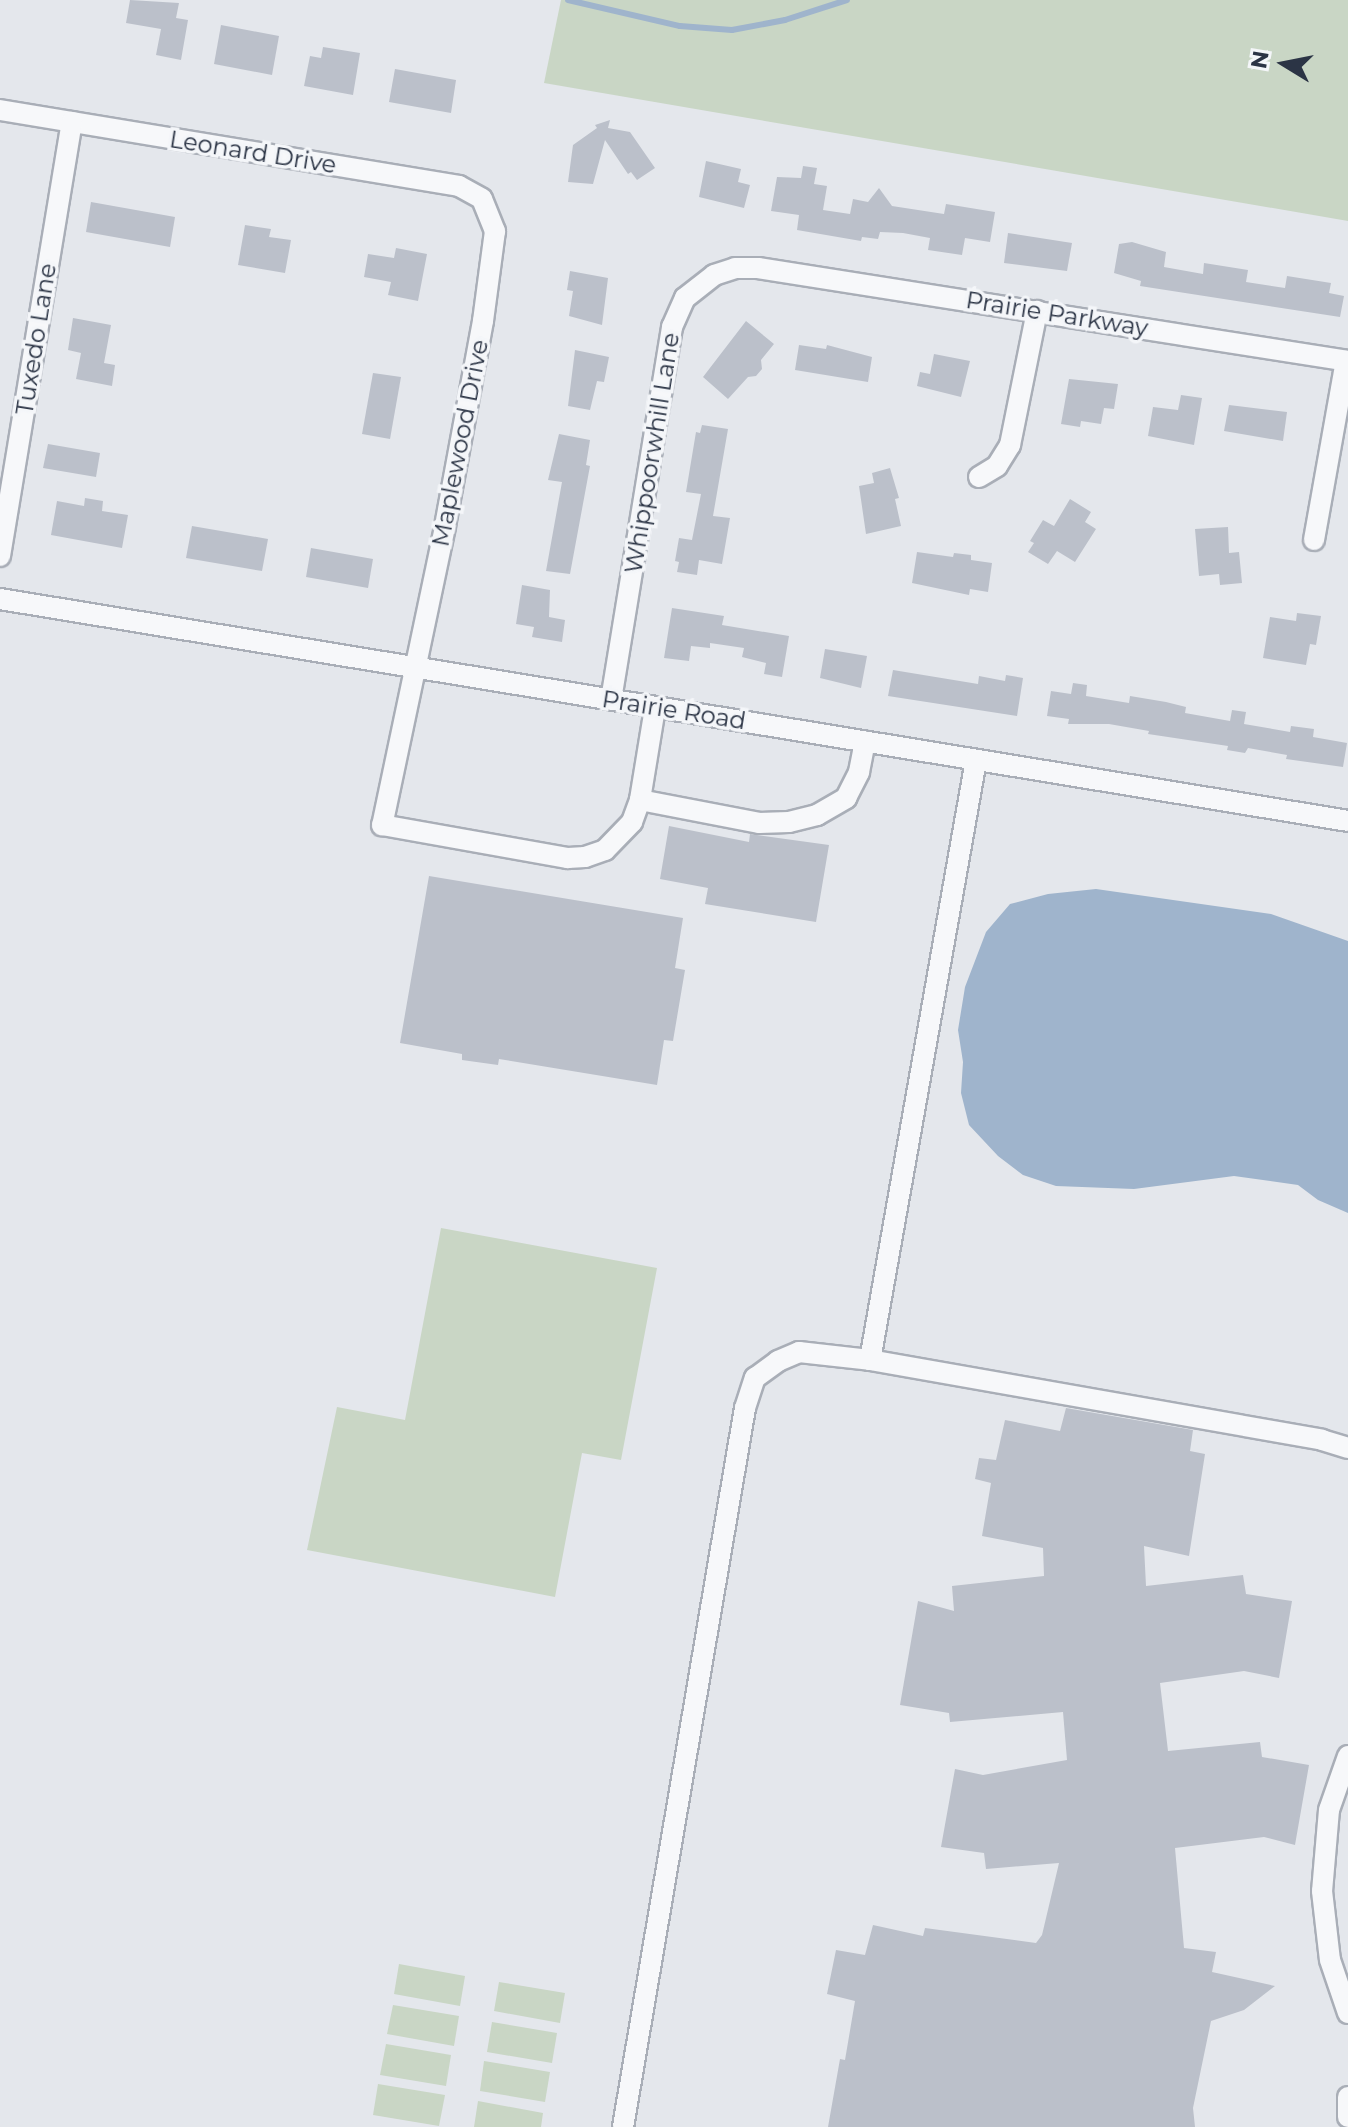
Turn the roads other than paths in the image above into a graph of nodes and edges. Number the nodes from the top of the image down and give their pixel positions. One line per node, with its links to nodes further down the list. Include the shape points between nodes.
1 (0, 110): 2 (street, Leonard Drive)
2 (72, 122): 3 (street, Leonard Drive, via 459,186 482,199); 9 (street, Tuxedo Lane)
3 (492, 217): 11 (street, Maplewood Drive, via 495,238 472,387)
4 (766, 270): 5 (street, Prairie Parkway); 12 (street, Whippoorwhill Lane, via 735,268 710,277 692,290 675,317)
5 (1037, 311): 6 (street, Prairie Parkway); 7 (street, via 1010,445 997,466)
6 (1347, 361): 8 (street)
7 (979, 477)
8 (1314, 540)
9 (0, 556)
10 (0, 599): 11 (street, Prairie Road)
11 (414, 667): 12 (street, Prairie Road); 16 (street, Maplewood Drive, via 382,825 568,858 605,850 632,822)
12 (611, 700): 13 (street, Prairie Road)
13 (655, 708): 14 (street, Prairie Road); 16 (street)
14 (865, 742): 15 (street, Prairie Road); 16 (street, via 846,798 817,815 759,823)
15 (976, 760): 17 (street, Prairie Road); 18 (street)
16 (640, 800)
17 (1348, 821)
18 (870, 1360): 19 (street); 24 (street, via 799,1352 755,1378 745,1408)
19 (1348, 1448)
20 (1348, 1756): 21 (street, via 1329,1810 1322,1891 1330,1960)
21 (1348, 2013)
22 (1348, 2097): 23 (street)
23 (1348, 2117)
24 (623, 2127)

